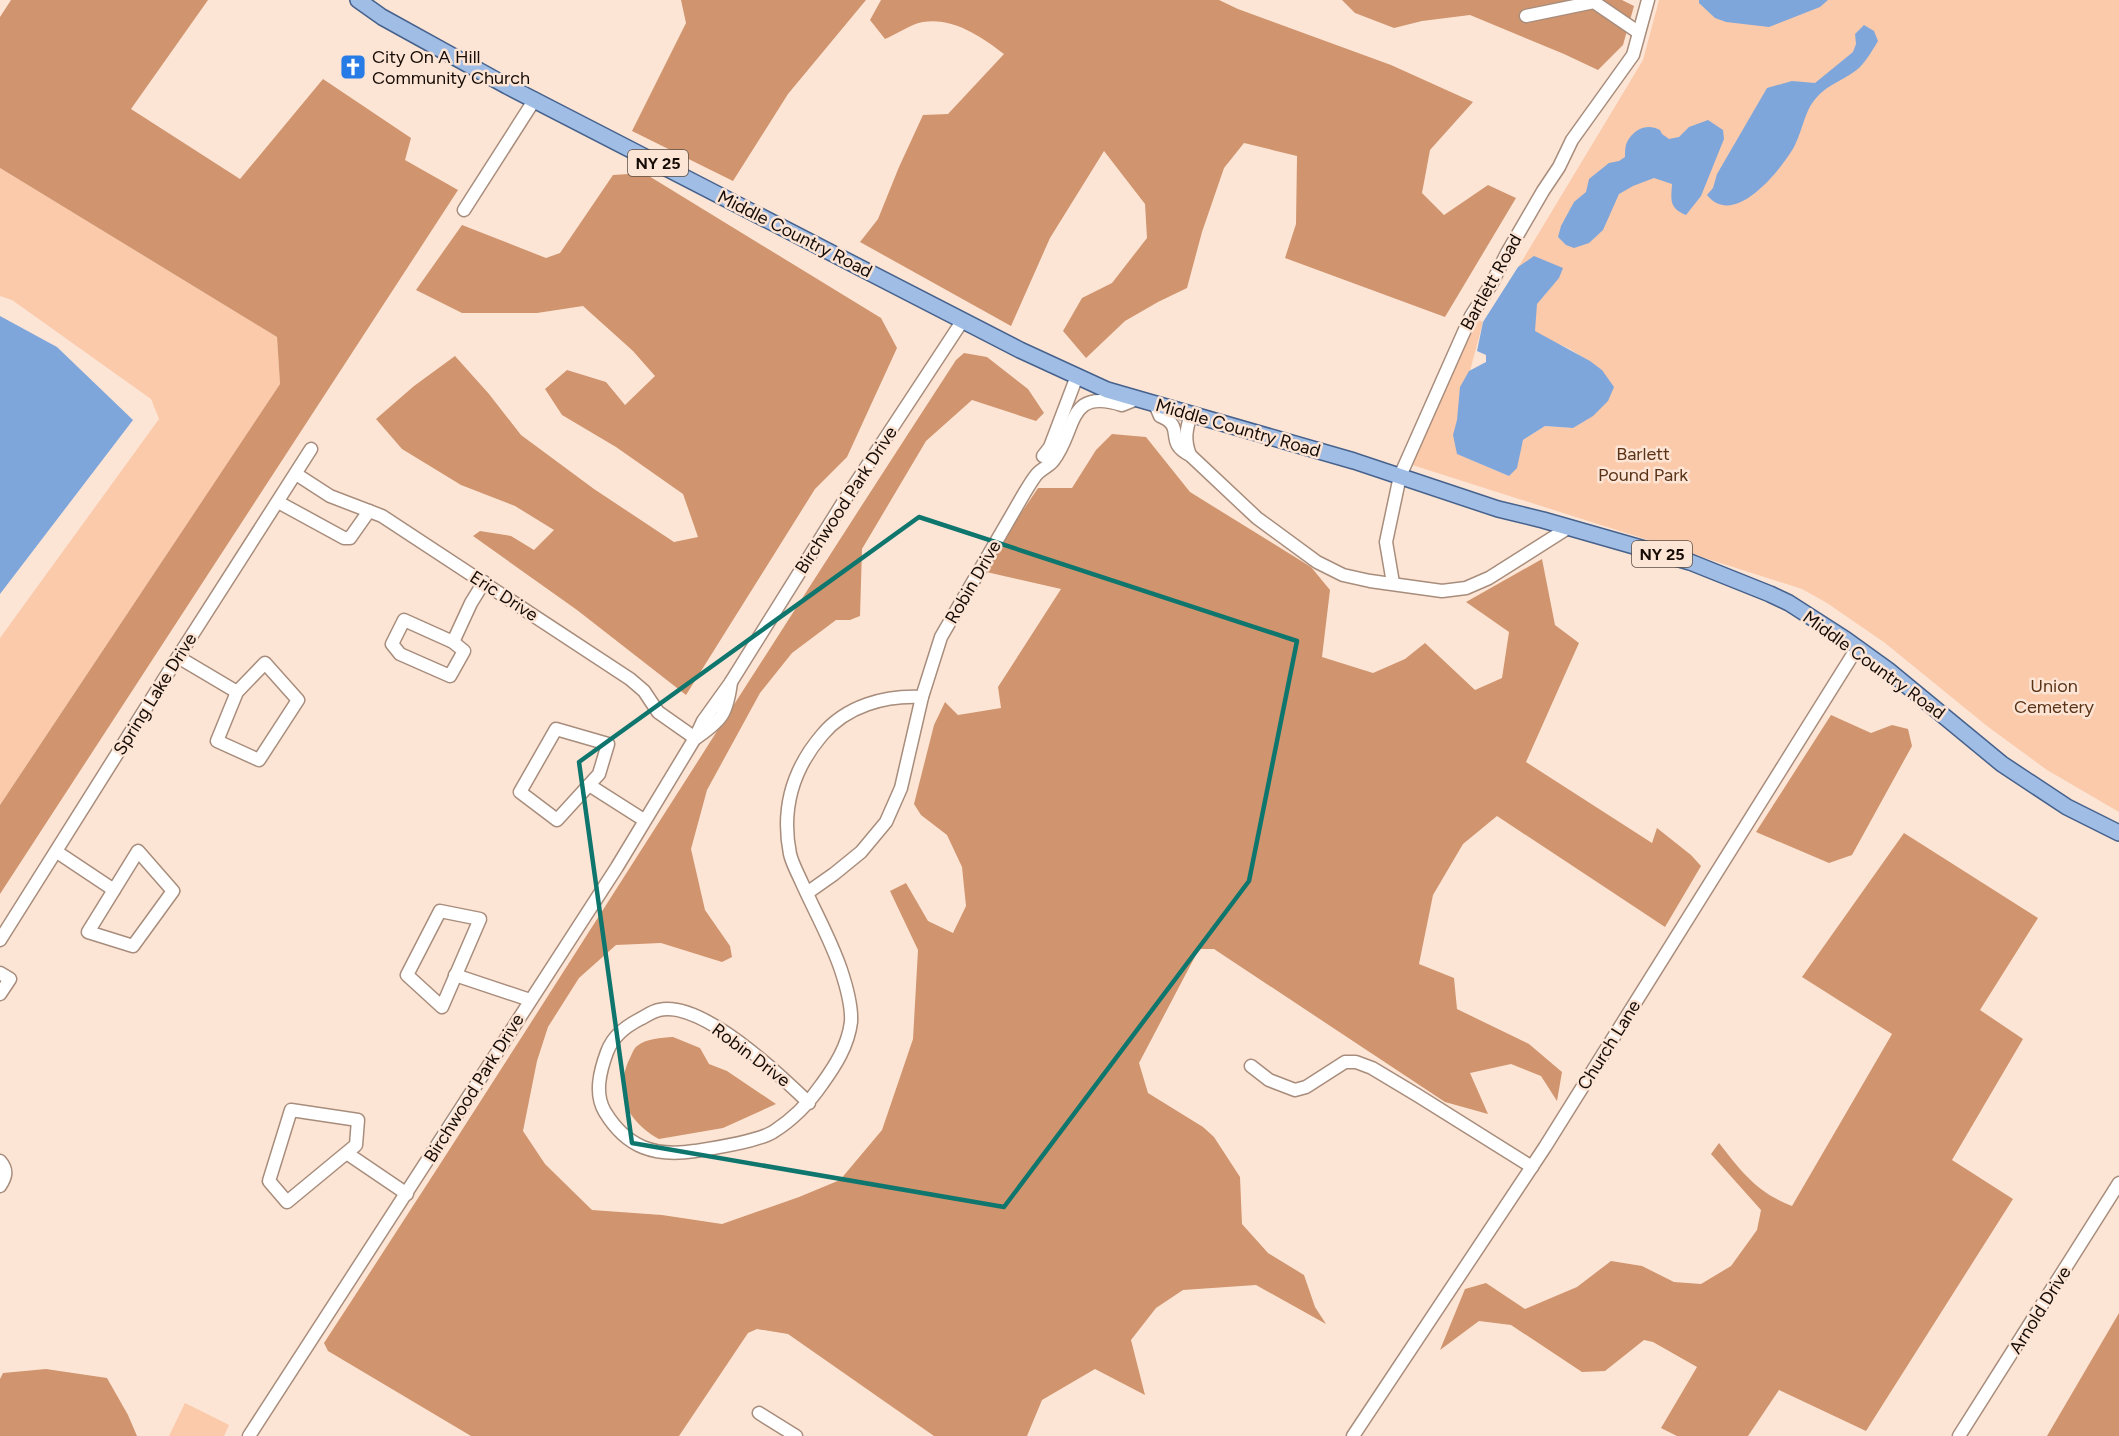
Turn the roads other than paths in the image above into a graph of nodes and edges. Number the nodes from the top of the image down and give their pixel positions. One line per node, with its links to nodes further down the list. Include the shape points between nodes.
1 (357, 0): 5 (main road, Middle Country Road / NY 25)
2 (1648, 0): 4 (street, Bartlett Road)
3 (1526, 16): 4 (street, via 1594,2)
4 (1638, 32): 16 (street, Bartlett Road, via 1633,55 1572,140 1471,316)
5 (535, 99): 6 (street); 7 (main road, Middle Country Road / NY 25)
6 (464, 210)
7 (963, 320): 8 (main road, Middle Country Road / NY 25); 25 (street, Birchwood Park Drive)
8 (1077, 376): 9 (main road, Middle Country Road / NY 25); 14 (street, Robin Drive, via 1060,420 1048,438)
9 (1137, 399): 10 (main road, Middle Country Road / NY 25); 14 (street, Robin Drive, via 1122,405 1105,399 1084,406 1076,413 1052,462)
10 (1155, 404): 11 (main road, Middle Country Road / NY 25); 13 (street, via 1160,416 1174,426 1178,447)
11 (1191, 414): 13 (street, via 1185,432); 16 (main road, Middle Country Road / NY 25)
12 (311, 449): 15 (street, Spring Lake Drive)
13 (1190, 455): 21 (street, via 1257,518 1317,562 1343,575)
14 (1038, 473): 27 (street, Robin Drive, via 941,637)
15 (296, 474): 17 (street, Spring Lake Drive); 18 (street, Eric Drive, via 330,496)
16 (1400, 476): 19 (main road, Middle Country Road / NY 25, via 1473,502); 21 (street, Bartlett Road, via 1386,542)
17 (278, 502): 18 (street, via 344,538 350,538); 24 (street, Spring Lake Drive)
18 (369, 511): 20 (street, Eric Drive)
19 (1568, 528): 21 (street, via 1489,578 1466,588 1442,591); 23 (main road, Middle Country Road / NY 25, via 1690,562 1746,583 1789,603)
20 (483, 582): 22 (street); 28 (street, Eric Drive, via 637,684 658,712)
21 (1393, 583)
22 (453, 642): 22 (street, via 404,620 392,644 400,654 450,676 464,651)
23 (1857, 648): 31 (main road, Middle Country Road / NY 25, via 2002,764 2067,807); 44 (street, Church Lane)
24 (178, 657): 26 (street); 32 (street, Spring Lake Drive)
25 (731, 682): 28 (street, Birchwood Park Drive, via 705,709 698,720); 28 (street, Birchwood Park Drive, via 728,705 716,725)
26 (237, 692): 26 (street, via 217,741 259,760 298,700 265,663)
27 (922, 697): 34 (street, Robin Drive, via 901,788 886,822 861,852); 34 (street, Robin Drive, via 899,696 868,704 834,721 810,749 794,778 787,816 790,855)
28 (695, 738): 30 (street, Birchwood Park Drive)
29 (589, 785): 29 (street, via 598,774 608,744 556,729 520,792 557,820); 30 (street)
30 (644, 820): 39 (street, Birchwood Park Drive)
31 (2119, 833)
32 (57, 852): 33 (street); 35 (street, Spring Lake Drive)
33 (114, 890): 33 (street, via 88,932 133,946 173,891 138,851)
34 (807, 892): 41 (street, Robin Drive, via 834,948 846,985 851,1022 840,1059)
35 (0, 940)
36 (0, 973): 38 (street, via 10,979)
37 (455, 975): 37 (street, via 480,919 440,911 407,975 442,1007); 39 (street)
38 (0, 994)
39 (530, 999): 47 (street, Birchwood Park Drive)
40 (1251, 1066): 44 (street, via 1269,1080 1295,1090 1345,1062 1356,1062 1372,1068)
41 (809, 1102): 41 (street, Robin Drive, via 726,1033 684,1011 660,1010 629,1025 611,1041 600,1071 599,1102 616,1130 642,1148 675,1154 729,1146 771,1134)
42 (348, 1154): 42 (street, via 356,1145 358,1120 291,1110 269,1181 287,1202); 47 (street)
43 (0, 1161): 46 (street, via 6,1170)
44 (1532, 1167): 51 (street, Church Lane)
45 (2119, 1183): 52 (street, Arnold Drive)
46 (0, 1186)
47 (407, 1194): 49 (street, Birchwood Park Drive)
48 (759, 1413): 50 (street)
49 (249, 1436)
50 (796, 1436)
51 (1353, 1436)
52 (1959, 1436)

